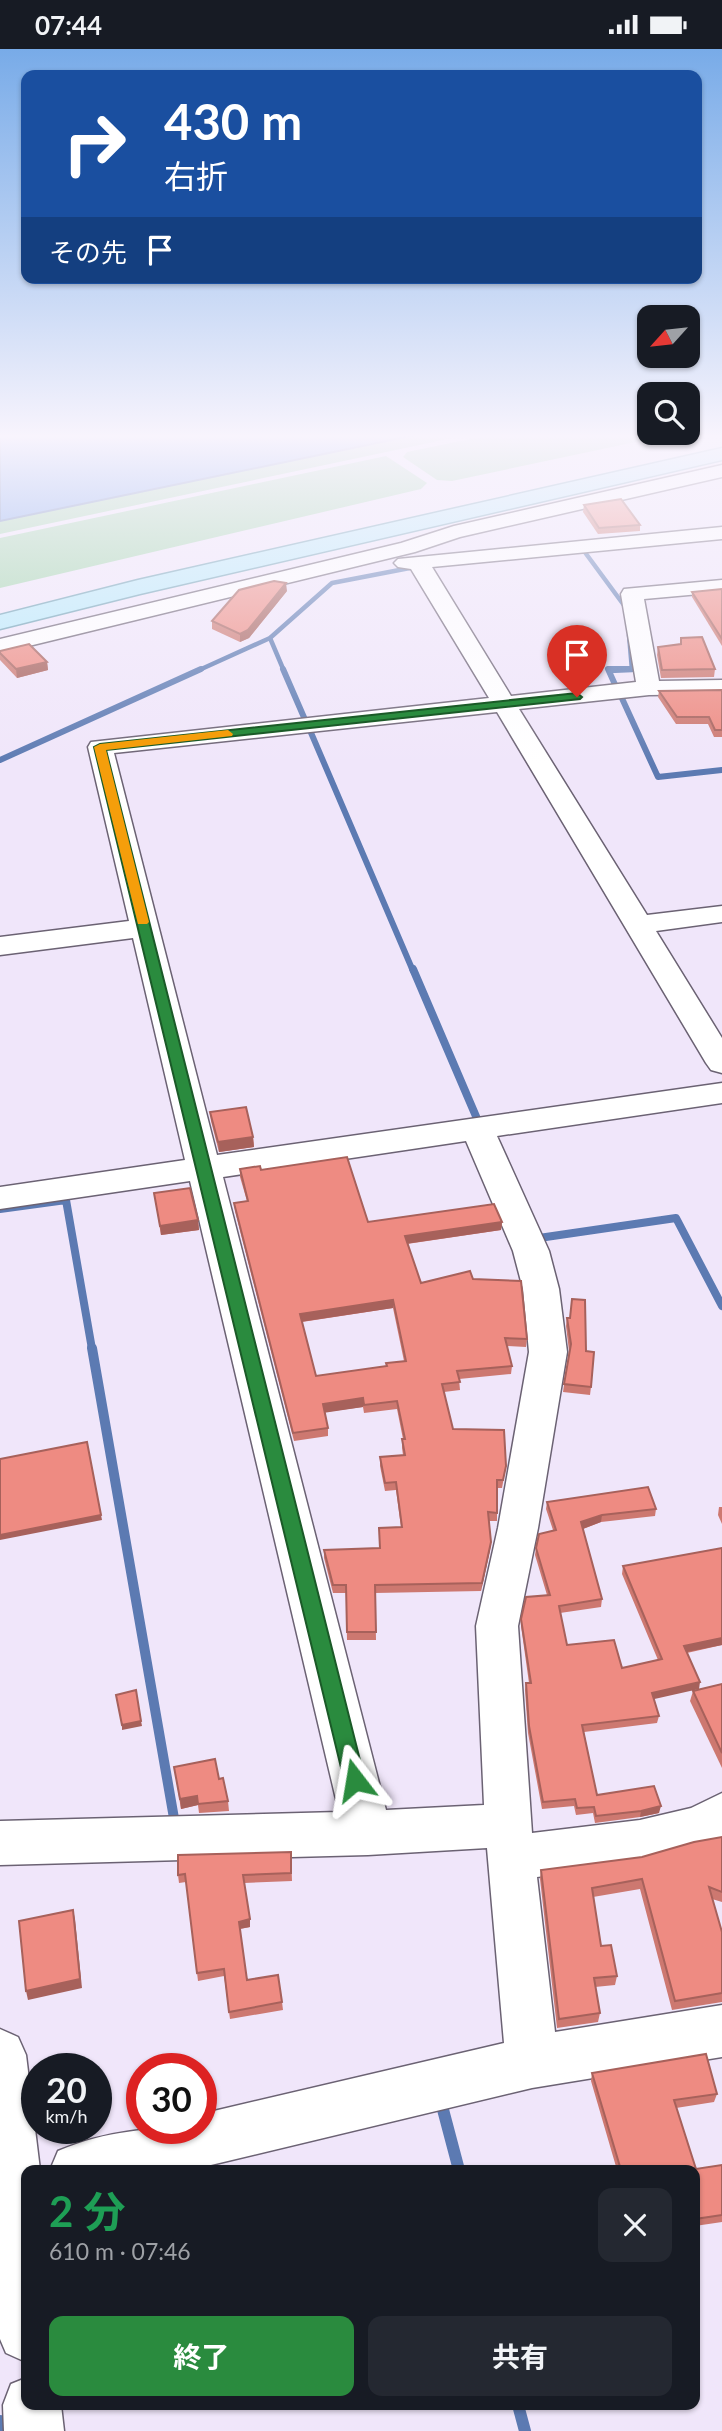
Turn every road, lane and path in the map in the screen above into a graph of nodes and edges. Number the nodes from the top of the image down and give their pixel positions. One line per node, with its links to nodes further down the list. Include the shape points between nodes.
1 (324, 544): 9 (main road)
2 (346, 544): 8 (street)
3 (419, 544): 6 (street)
4 (605, 544): 5 (street)
5 (418, 562): 6 (street); 14 (street)
6 (299, 573): 8 (street)
7 (722, 586): 13 (street, via 632,594)
8 (156, 609): 10 (street); 11 (street)
9 (0, 622)
10 (0, 636)
11 (0, 646)
12 (722, 687): 13 (street)
13 (649, 688): 14 (street)
14 (504, 705): 16 (street); 17 (street, via 100,747)
15 (722, 914): 16 (street)
16 (638, 925): 19 (street)
17 (144, 928): 18 (street); 22 (street)
18 (0, 946)
19 (722, 1063)
20 (722, 1093): 21 (street)
21 (477, 1129): 22 (street); 26 (street, via 531,1251 541,1289 548,1352 497,1626)
22 (204, 1168): 23 (street); 25 (street)
23 (0, 1198)
24 (722, 1814): 26 (street, via 701,1827 640,1842)
25 (368, 1833): 26 (street); 27 (street)
26 (510, 1841): 30 (street)
27 (0, 1843)
28 (722, 2031): 30 (street)
29 (0, 2055): 32 (street)
30 (532, 2062): 31 (street)
31 (98, 2165)
32 (14, 2185): 33 (street)
33 (21, 2271)
34 (32, 2410): 35 (street)
35 (34, 2431)

